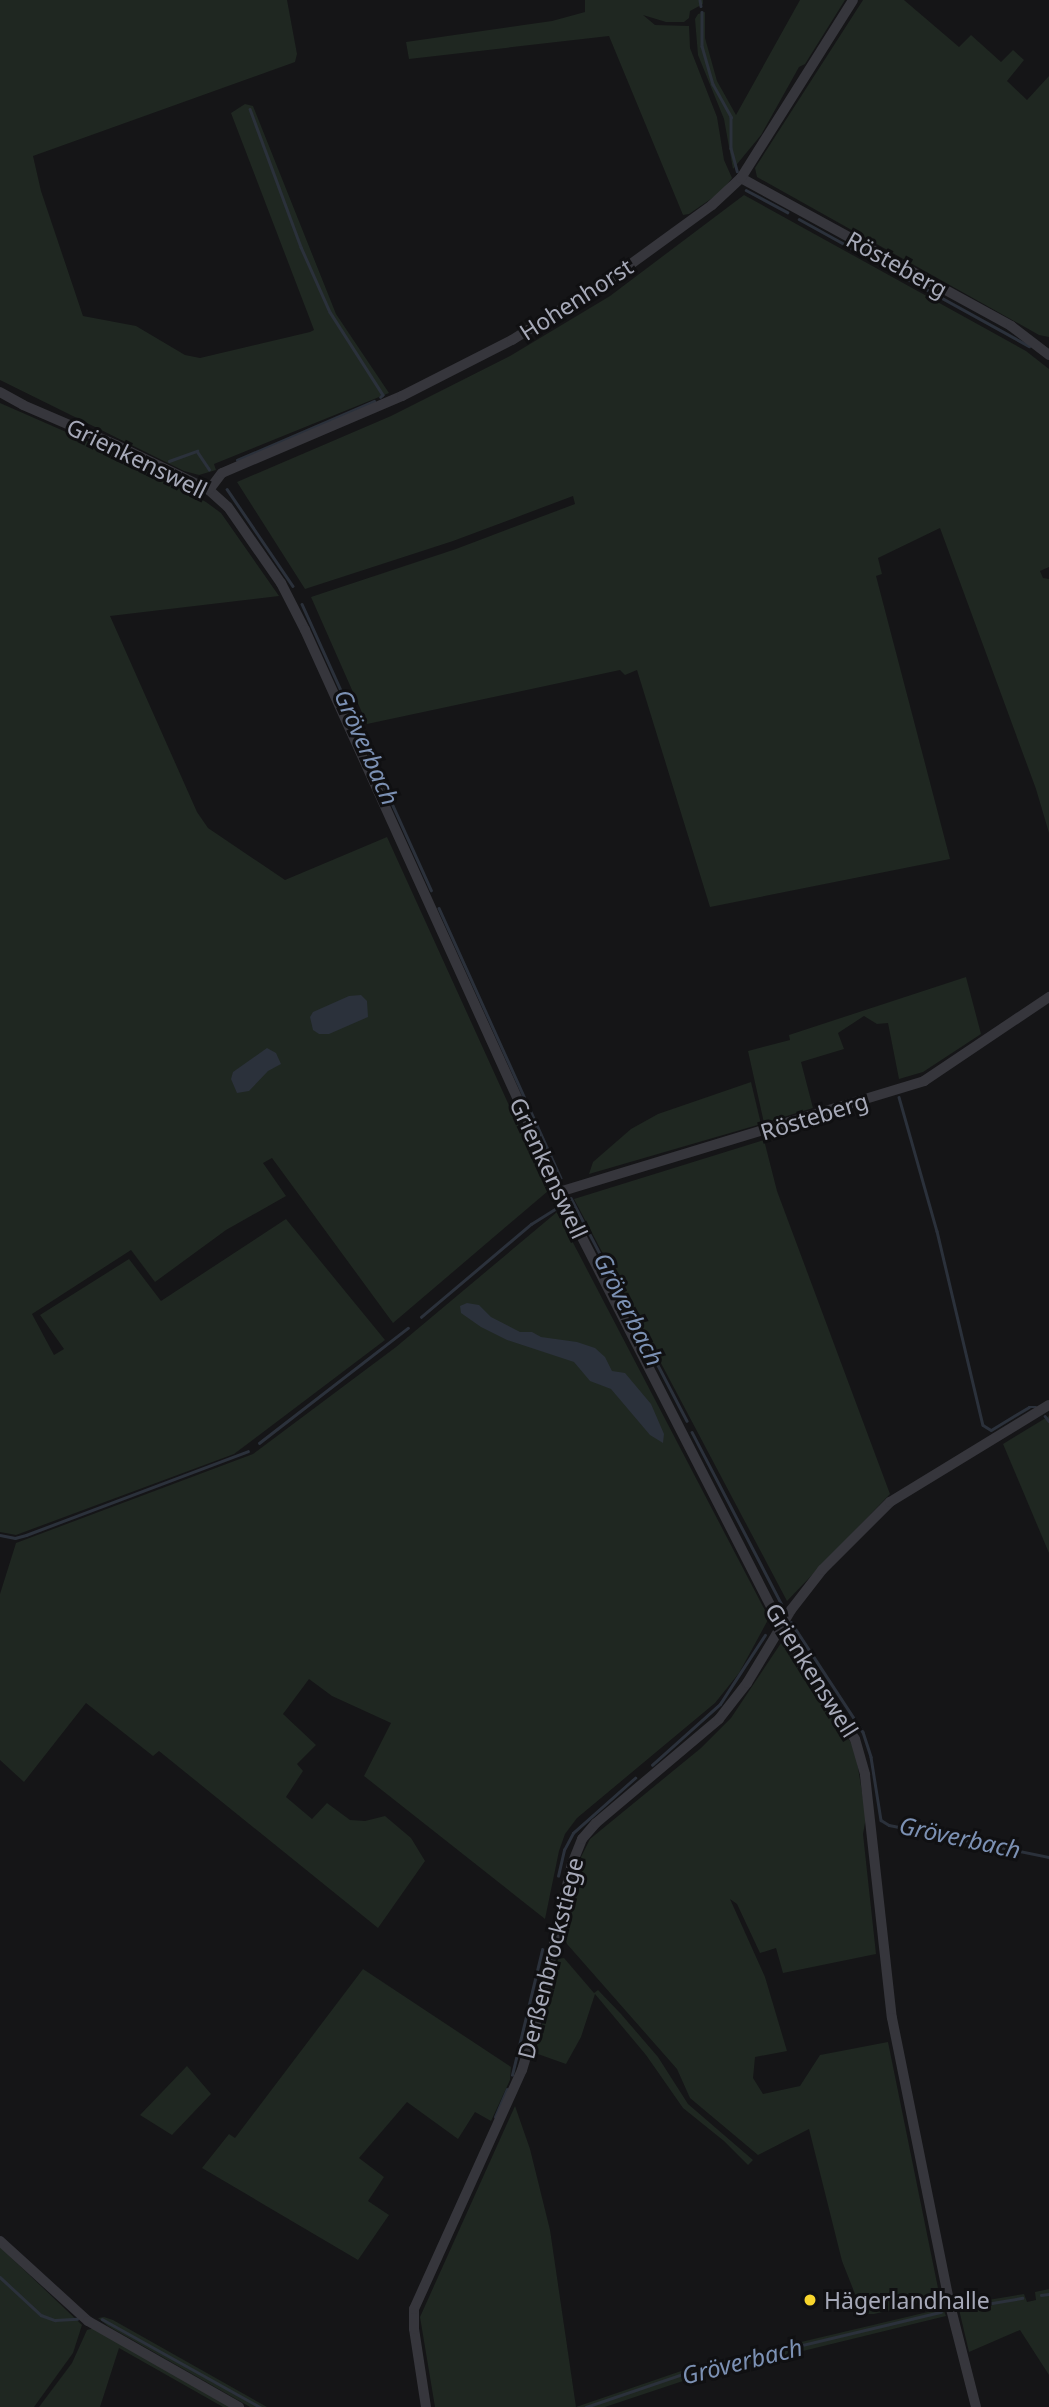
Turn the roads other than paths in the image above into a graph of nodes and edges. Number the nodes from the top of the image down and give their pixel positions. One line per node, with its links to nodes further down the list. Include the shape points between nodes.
1 (853, 0): 2 (street, Hohenhorst)
2 (741, 177): 3 (street, Rösteberg, via 1011,326); 5 (street, Hohenhorst, via 712,205 613,277 512,340 402,396 222,473)
3 (1049, 355)
4 (0, 392): 5 (street, Grienkenswell)
5 (209, 490): 7 (street, Grienkenswell, via 228,508 288,595)
6 (1049, 997): 7 (street, Rösteberg, via 924,1081)
7 (559, 1192): 9 (street, Grienkenswell)
8 (1049, 1405): 9 (street, Derßenbrockstiege, via 890,1502 822,1570)
9 (781, 1626): 12 (street, Derßenbrockstiege, via 719,1719 596,1823 578,1845 522,2070 414,2309); 13 (street, Grienkenswell, via 846,1721 862,1760 892,2018 949,2301)
10 (0, 2241): 11 (street, via 88,2321)
11 (239, 2407)
12 (426, 2407)
13 (976, 2407)

